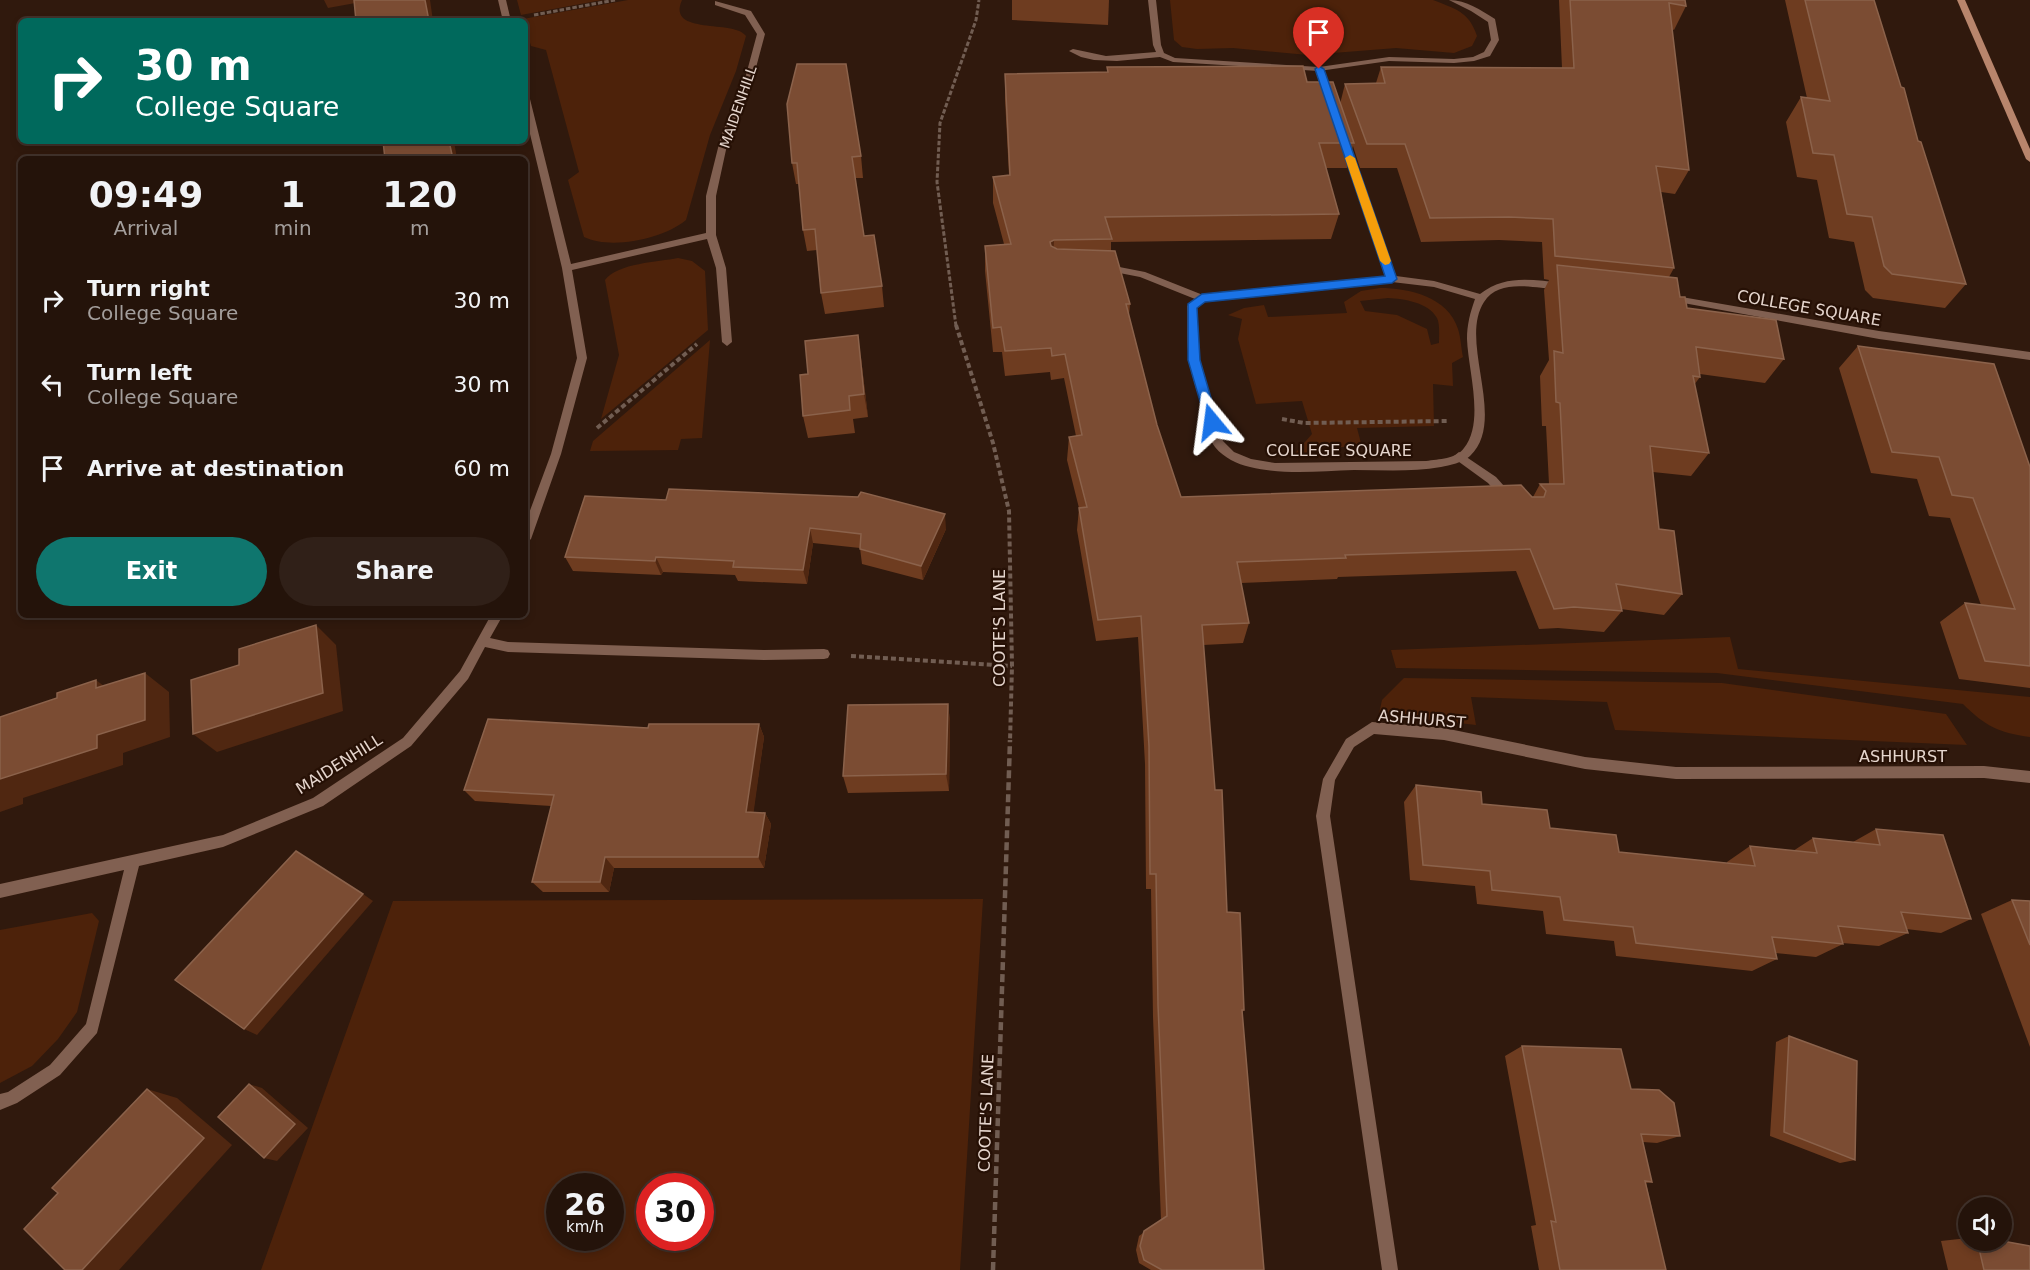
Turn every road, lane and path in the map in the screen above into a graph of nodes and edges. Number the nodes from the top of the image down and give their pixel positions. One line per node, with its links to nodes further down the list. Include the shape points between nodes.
1 (502, 0): 8 (street)
2 (615, 0): 9 (path)
3 (979, 0): 37 (path, COOTE'S LANE, via 976,20 940,123 937,182 957,334 993,443 1009,511)
4 (1152, 0): 11 (street)
5 (1453, 0): 12 (street, via 1492,21 1495,40 1487,54 1454,61 1389,60)
6 (1961, 0): 16 (main road)
7 (718, 3): 17 (street, MAIDENHILL, via 748,13 761,34 750,75 725,136 711,196)
8 (506, 18)
9 (518, 18)
10 (1073, 51): 11 (street, via 1114,59)
11 (1161, 54): 12 (street, via 1190,63)
12 (1319, 69): 13 (street)
13 (1323, 80)
14 (528, 107): 19 (street)
15 (1342, 135): 20 (street)
16 (2030, 159)
17 (711, 235): 19 (street); 25 (street, MAIDENHILL, via 721,268)
18 (1095, 267): 24 (street, via 1157,278)
19 (567, 268): 29 (street, via 582,358)
20 (1392, 279): 22 (street, via 1434,284); 24 (street)
21 (1574, 287): 22 (street, via 1516,282 1494,287)
22 (1479, 297): 28 (street, via 1472,322)
23 (1662, 297): 26 (street, COLLEGE SQUARE, via 1879,335)
24 (1202, 298): 30 (street, COLLEGE SQUARE, via 1192,306 1194,360 1218,442 1230,455 1250,464 1275,467 1426,465 1450,462)
25 (727, 337): 29 (path, via 707,336 597,428)
26 (2030, 356)
27 (1282, 419): 28 (path, via 1305,423)
28 (1479, 420): 30 (street, via 1477,437 1468,451)
29 (563, 430): 32 (street)
30 (1459, 456): 31 (street, via 1492,480)
31 (1516, 506)
32 (528, 530)
33 (496, 618): 34 (street, MAIDENHILL)
34 (484, 642): 35 (street, via 508,647); 39 (street, MAIDENHILL, via 464,675 407,742 318,802 223,841)
35 (824, 654)
36 (882, 659): 37 (path)
37 (1012, 666): 42 (path, COOTE'S LANE)
38 (2030, 777): 43 (street, ASHHURST, via 1984,772 1676,773 1585,763 1444,734 1372,728 1350,743 1329,779 1323,816)
39 (133, 862): 40 (street, MAIDENHILL); 41 (street, via 92,1028 55,1070)
40 (0, 891)
41 (0, 1102)
42 (993, 1270)
43 (1390, 1270)

